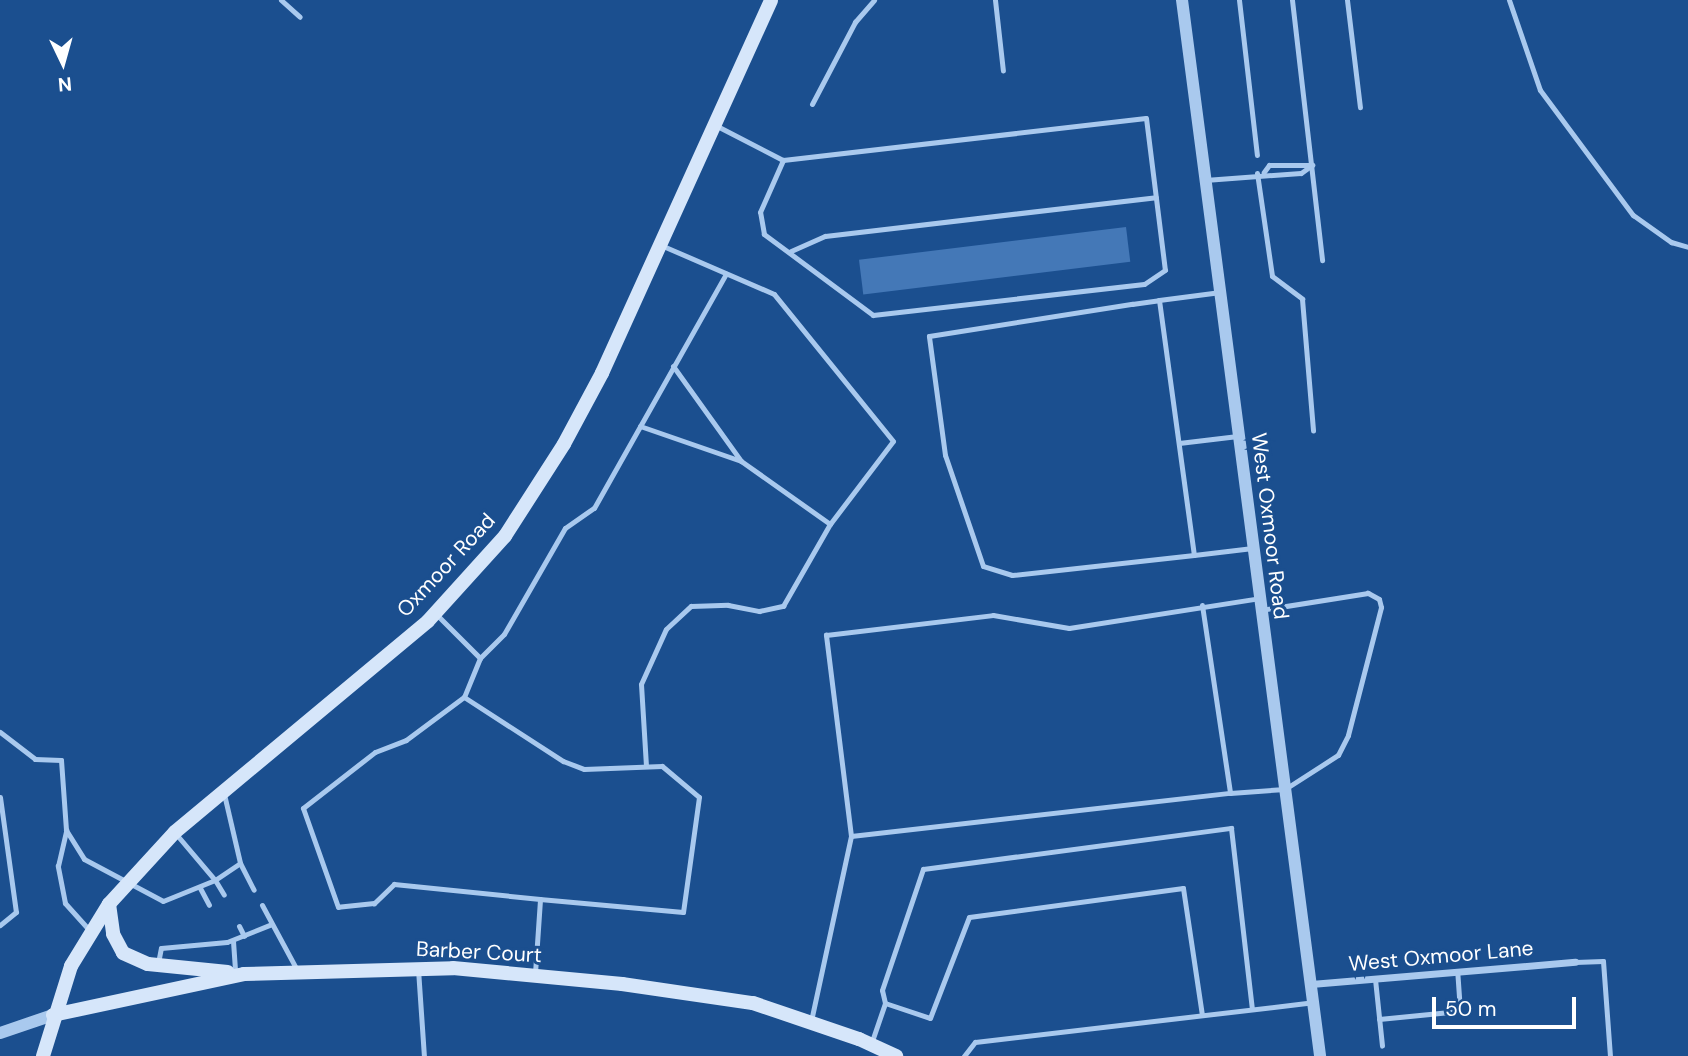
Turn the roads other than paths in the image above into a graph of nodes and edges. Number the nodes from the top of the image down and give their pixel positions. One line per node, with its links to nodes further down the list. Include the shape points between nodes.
1 (281, 0): 10 (lane)
2 (771, 0): 14 (main road, Oxmoor Road)
3 (873, 0): 12 (lane, via 855,22)
4 (995, 0): 11 (lane)
5 (1182, 0): 19 (street, West Oxmoor Road)
6 (1239, 0): 15 (lane)
7 (1292, 0): 17 (lane)
8 (1347, 0): 13 (lane)
9 (1508, 0): 22 (lane, via 1540,90 1633,215 1671,242)
10 (300, 17)
11 (1003, 71)
12 (812, 104)
13 (1360, 107)
14 (715, 124): 16 (lane); 21 (main road, Oxmoor Road)
15 (1257, 155)
16 (783, 160): 20 (lane, via 1146,118); 23 (lane, via 760,212 764,234)
17 (1312, 164): 18 (lane, via 1269,165); 18 (lane, via 1301,173); 24 (lane)
18 (1260, 173): 19 (lane); 30 (lane, via 1272,275 1302,299)
19 (1205, 180): 26 (street, West Oxmoor Road)
20 (1156, 197): 23 (lane, via 825,236); 23 (lane, via 1165,270 1144,284 873,315)
21 (660, 245): 25 (lane); 39 (main road, Oxmoor Road, via 564,444 505,537)
22 (1688, 247)
23 (791, 251)
24 (1322, 260)
25 (726, 274): 28 (lane); 34 (lane, via 774,294 893,442)
26 (1220, 292): 27 (lane); 31 (street, West Oxmoor Road)
27 (1159, 300): 32 (lane); 36 (lane, via 929,336 932,363 945,455 983,566 1012,575)
28 (673, 366): 29 (lane); 33 (lane)
29 (640, 426): 33 (lane); 40 (lane, via 594,508 565,528 504,634)
30 (1313, 431)
31 (1239, 436): 32 (lane); 35 (street, West Oxmoor Road)
32 (1179, 443): 36 (lane)
33 (741, 461): 34 (lane)
34 (830, 524): 43 (lane, via 783,606 760,611 728,605 691,607 666,629 641,684)
35 (1254, 548): 36 (lane); 37 (street, West Oxmoor Road)
36 (1194, 555)
37 (1261, 604): 38 (lane); 44 (street, West Oxmoor Road); 44 (lane, via 1368,593 1379,599 1381,607 1348,735 1338,755 1312,776)
38 (1202, 605): 46 (lane); 50 (lane, via 1069,628 993,615 826,635)
39 (435, 612): 40 (lane); 45 (main road, Oxmoor Road)
40 (480, 658): 41 (lane)
41 (464, 697): 43 (lane, via 563,761 584,769); 57 (lane, via 406,740 375,752 303,808 338,907 374,903 394,884)
42 (0, 732): 48 (lane, via 35,759 61,760)
43 (646, 766): 57 (lane, via 662,766 699,797 683,912)
44 (1285, 789): 46 (lane); 76 (street, West Oxmoor Road)
45 (223, 792): 49 (main road, Oxmoor Road); 51 (lane)
46 (1230, 793): 50 (lane)
47 (0, 797): 62 (lane, via 16,912)
48 (66, 830): 53 (lane, via 84,859); 64 (lane, via 58,866 65,903)
49 (175, 832): 52 (lane); 53 (main road, Oxmoor Road)
50 (851, 836): 83 (lane)
51 (240, 863): 52 (lane); 55 (lane)
52 (215, 880): 54 (lane); 56 (lane)
53 (128, 883): 54 (lane, via 163,901); 58 (main road, Oxmoor Road)
54 (200, 888): 59 (lane)
55 (254, 890)
56 (224, 895)
57 (540, 899): 74 (lane)
58 (108, 904): 64 (main road, Oxmoor Road); 69 (main road, via 113,934 123,953)
59 (209, 905)
60 (262, 905): 61 (lane)
61 (272, 924): 66 (lane); 73 (lane)
62 (0, 925)
63 (239, 926): 66 (lane)
64 (91, 932): 80 (main road, Oxmoor Road, via 71,966)
65 (224, 934): 67 (lane)
66 (244, 936): 67 (lane)
67 (230, 941): 69 (lane, via 161,948); 72 (lane)
68 (1575, 962): 71 (street, West Oxmoor Lane); 92 (lane, via 1603,961)
69 (158, 965): 72 (main road)
70 (418, 969): 73 (main road, Barber Court); 74 (main road, Barber Court); 88 (lane)
71 (1457, 972): 75 (street, West Oxmoor Lane); 82 (lane, via 1460,1011)
72 (239, 973): 73 (main road, Barber Court); 80 (main road, Barber Court)
73 (298, 973)
74 (534, 976): 83 (main road, Barber Court, via 753,1003)
75 (1375, 979): 76 (street, West Oxmoor Lane); 82 (lane)
76 (1311, 984): 77 (street, West Oxmoor Road)
77 (1313, 1002): 79 (lane); 91 (street, West Oxmoor Road)
78 (885, 1003): 79 (lane, via 882,990 923,869 1231,828); 81 (lane, via 930,1018 969,917 1183,888); 85 (lane)
79 (1252, 1009): 81 (lane)
80 (53, 1015): 84 (street); 87 (main road, Oxmoor Road)
81 (1202, 1015): 90 (lane, via 975,1042)
82 (1379, 1019): 86 (lane)
83 (811, 1023): 85 (main road, Barber Court)
84 (0, 1032)
85 (871, 1044): 89 (main road, Barber Court)
86 (1382, 1046)
87 (43, 1056)
88 (424, 1056)
89 (896, 1056)
90 (964, 1056)
91 (1320, 1056)
92 (1610, 1056)

